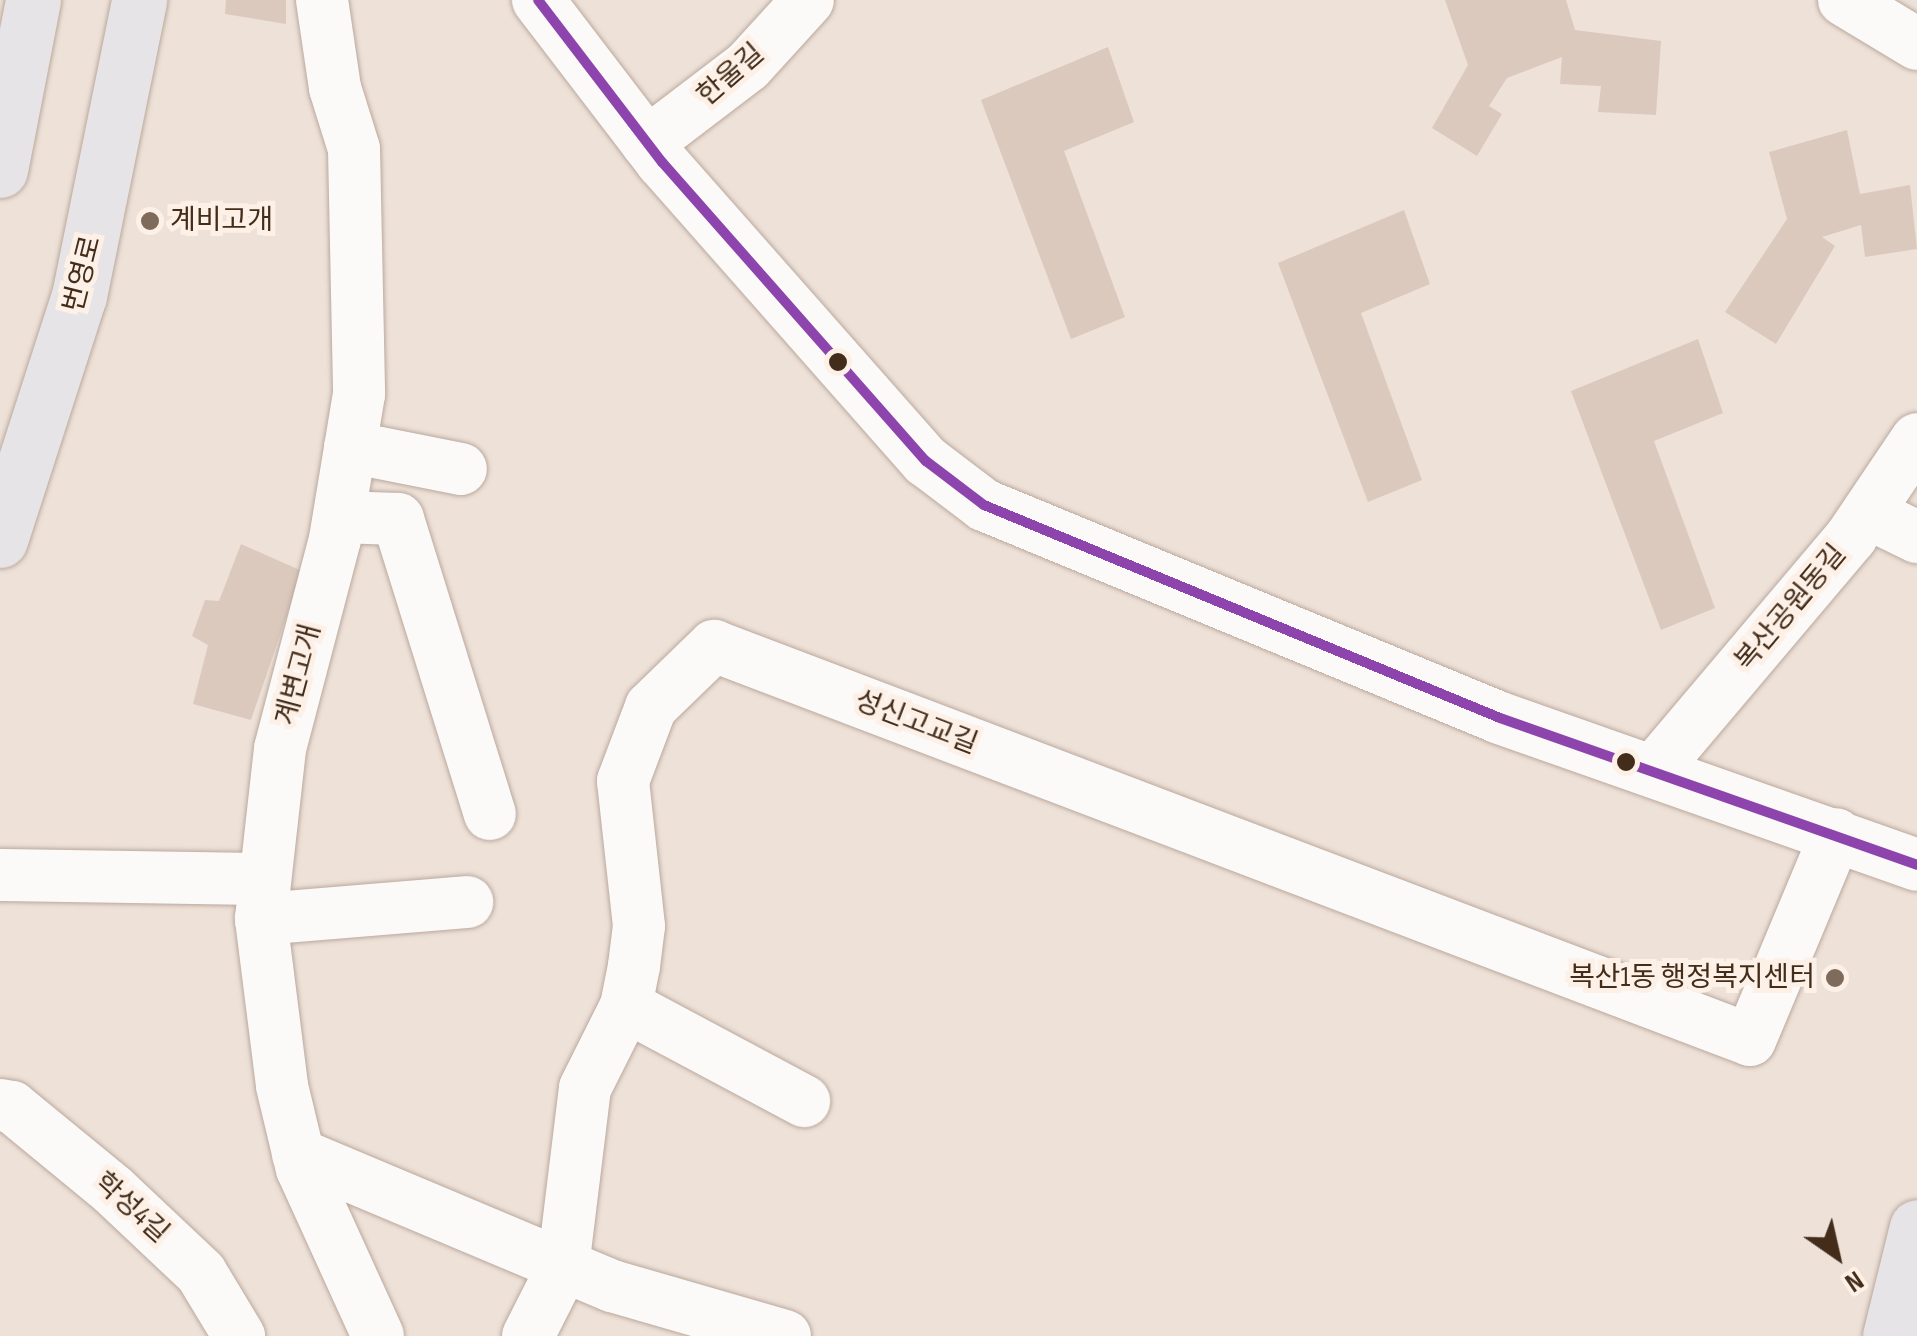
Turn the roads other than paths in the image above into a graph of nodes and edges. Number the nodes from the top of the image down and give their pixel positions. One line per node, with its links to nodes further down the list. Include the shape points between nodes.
1 (33, 0): 9 (main road)
2 (140, 0): 16 (main road, 번영로, via 79,296)
3 (322, 0): 11 (street, 계변고개, via 335,88 354,149 358,394)
4 (538, 0): 8 (street)
5 (808, 0): 8 (street, 한울길, via 748,66)
6 (1844, 0): 7 (street)
7 (1917, 44)
8 (647, 143): 17 (street, via 926,461 984,505 1500,718)
9 (0, 170)
10 (1917, 439): 13 (street, 복산공원동길)
11 (350, 447): 12 (street); 14 (street, 계변고개)
12 (461, 468)
13 (1868, 513): 15 (street); 17 (street, 복산공원동길)
14 (339, 516): 18 (street, via 398,519); 22 (street, 계변고개, via 280,749)
15 (1917, 537)
16 (0, 540)
17 (1655, 770): 19 (street)
18 (490, 814)
19 (1836, 834): 20 (street); 24 (street, 성신고교길, via 1750,1040 714,646 651,707 623,781 640,926)
20 (1917, 865)
21 (0, 876): 22 (street)
22 (262, 899): 23 (street); 27 (street, 계변고개, via 282,1086)
23 (468, 902)
24 (626, 1006): 25 (street); 29 (street, 성신고교길, via 584,1088)
25 (804, 1101)
26 (0, 1105): 30 (street, 학성4길, via 12,1107 113,1190 201,1273)
27 (298, 1154): 29 (street); 31 (street, 계변고개)
28 (1917, 1227): 34 (main road)
29 (563, 1267): 32 (street); 33 (street)
30 (239, 1336)
31 (378, 1336)
32 (528, 1336)
33 (785, 1336)
34 (1890, 1336)

